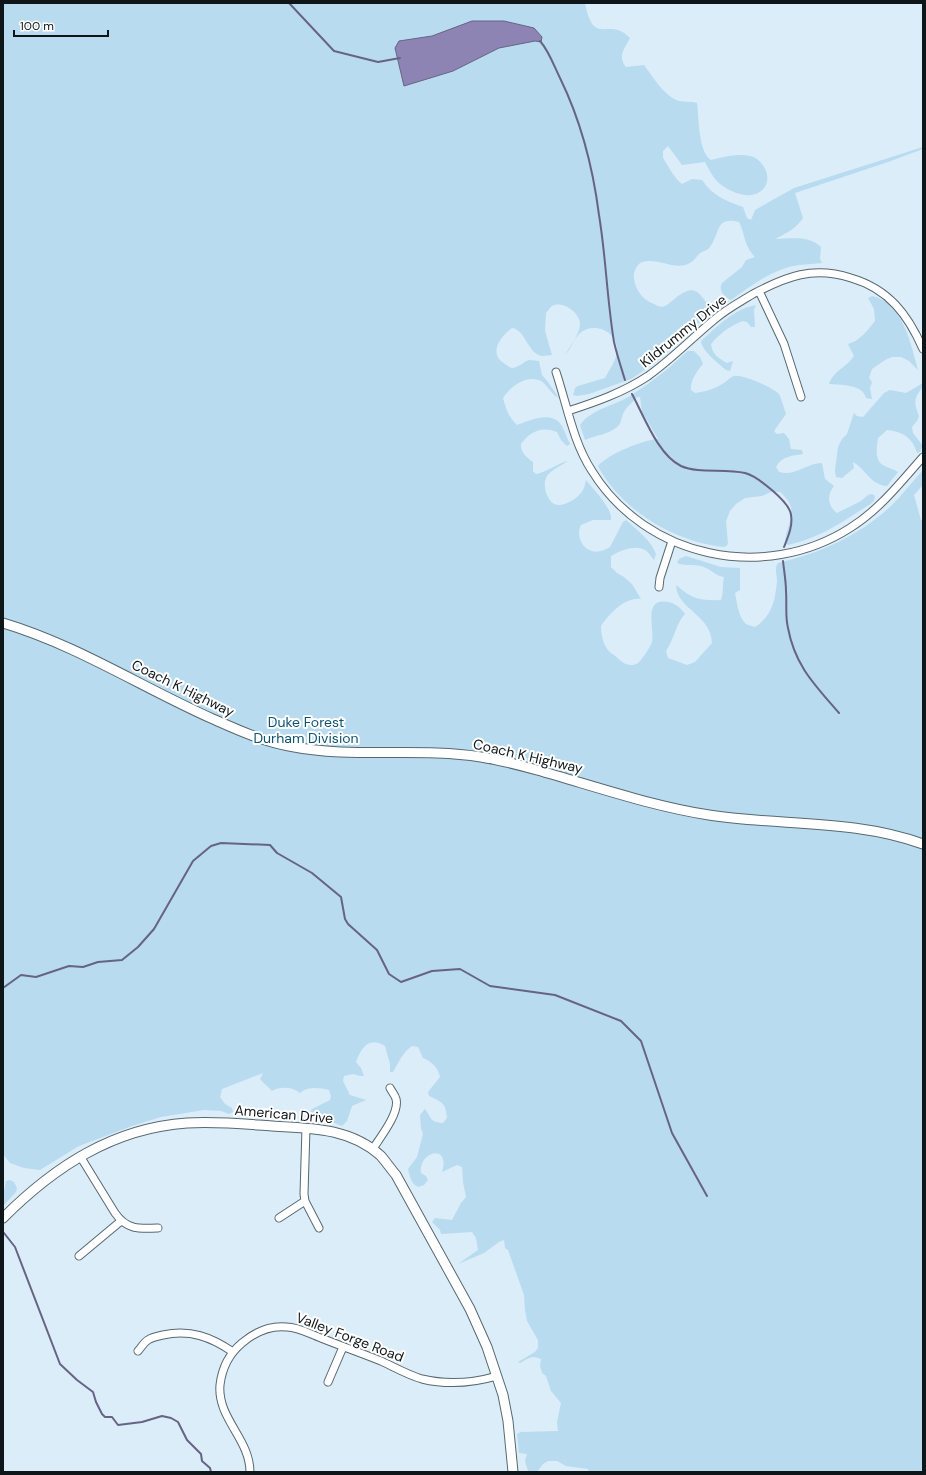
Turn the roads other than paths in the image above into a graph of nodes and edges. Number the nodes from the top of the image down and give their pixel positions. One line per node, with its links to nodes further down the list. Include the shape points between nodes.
1 (759, 291): 2 (street, Kildrummy Drive, via 779,280 807,273 834,273 859,280 875,288 897,306 911,324); 4 (street, via 784,344); 5 (street, Kildrummy Drive, via 721,315 640,381 607,397)
2 (923, 350)
3 (556, 372): 5 (street)
4 (801, 397)
5 (568, 411): 7 (street, via 586,461 597,479 628,512 649,529)
6 (923, 457): 7 (street, via 872,512 849,529 817,544 786,553 745,558 712,554)
7 (672, 541): 8 (street)
8 (659, 587)
9 (3, 623): 10 (street, Coach K Highway, via 59,644 213,719 277,743 321,751 437,753 480,757 519,765 673,809 730,818 858,828)
10 (923, 844)
11 (390, 1088): 13 (street, via 396,1098 396,1108)
12 (306, 1128): 13 (street, American Drive, via 343,1134); 14 (street, American Drive, via 217,1122 186,1123 136,1132); 15 (street)
13 (372, 1150): 25 (street, American Drive, via 396,1175 409,1198 473,1315)
14 (80, 1156): 16 (street, American Drive, via 32,1190); 18 (street)
15 (305, 1201): 17 (street); 20 (street)
16 (3, 1218)
17 (280, 1218)
18 (121, 1221): 19 (street, via 134,1228); 21 (street)
19 (158, 1228)
20 (319, 1228)
21 (80, 1256)
22 (343, 1347): 24 (street, Valley Forge Road, via 297,1329 281,1327 256,1333); 25 (street, Valley Forge Road, via 428,1380 451,1383); 26 (street)
23 (138, 1351): 24 (street, via 153,1338 184,1333 209,1338)
24 (233, 1352): 27 (street, Valley Forge Road, via 225,1365 220,1389 224,1412 242,1444)
25 (497, 1376): 28 (street, American Drive, via 507,1414)
26 (328, 1382)
27 (250, 1472)
28 (512, 1472)

